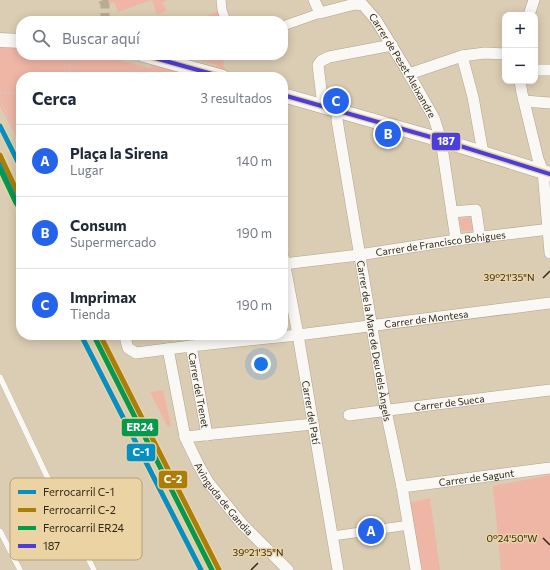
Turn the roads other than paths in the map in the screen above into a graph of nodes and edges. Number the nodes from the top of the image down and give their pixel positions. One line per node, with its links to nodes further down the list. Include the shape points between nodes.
1 (221, 0): 6 (street)
2 (314, 0): 5 (street)
3 (534, 0): 4 (street)
4 (530, 12)
5 (320, 13): 7 (street, Carrer de Peset Aleixandre); 10 (street, Carrer de Peset Aleixandre, via 355,4 363,5)
6 (224, 16)
7 (288, 24)
8 (0, 40): 9 (street)
9 (16, 40)
10 (392, 45): 17 (street, Carrer de Peset Aleixandre); 22 (street, via 320,61 318,65)
11 (502, 54): 12 (street)
12 (462, 56): 17 (street); 25 (street, via 473,97)
13 (158, 60): 16 (street)
14 (538, 70): 15 (street)
15 (550, 70)
16 (193, 72)
17 (409, 74): 24 (street, Carrer de Peset Aleixandre, via 434,118)
18 (521, 84): 20 (street)
19 (288, 96): 22 (street)
20 (524, 101): 21 (street); 26 (street, via 538,159)
21 (550, 102)
22 (323, 106): 23 (street)
23 (337, 110): 24 (street); 32 (street, Carrer de la Mare de Deu dels Àngels)
24 (441, 140): 25 (street); 27 (street, Carrer de Peset Aleixandre)
25 (483, 153): 26 (street)
26 (546, 173): 28 (street)
27 (452, 212): 29 (street, via 476,210); 30 (street, Carrer de Peset Aleixandre)
28 (549, 229): 29 (street, Carrer de Francisco Bohigues); 31 (street)
29 (480, 238): 30 (street, Carrer de Francisco Bohigues)
30 (456, 240): 32 (street, Carrer de Francisco Bohigues)
31 (550, 253)
32 (359, 255): 33 (street, Carrer de Francisco Bohigues); 36 (street, Carrer de la Mare de Deu dels Àngels)
33 (288, 262)
34 (288, 286): 37 (street, Carrer del Patí)
35 (550, 303): 36 (street, Carrer de Montesa)
36 (372, 326): 37 (street, Carrer de Montesa); 45 (street, Carrer de la Mare de Deu dels Àngels)
37 (298, 335): 38 (street, Carrer de Montesa); 47 (street, Carrer del Patí)
38 (288, 336)
39 (126, 340): 42 (street, Carrer de Montesa, via 128,348 136,354)
40 (249, 340): 41 (street, Carrer de Montesa)
41 (191, 346): 42 (street, Carrer de Montesa); 48 (street, Carrer del Trenet)
42 (168, 349): 49 (street, Avinguda de Gandia)
43 (0, 377): 51 (lane)
44 (550, 390): 45 (street, Carrer de Sueca)
45 (386, 411): 46 (street, Carrer de Sueca); 52 (street, Carrer de la Mare de Deu dels Àngels)
46 (349, 415)
47 (313, 424): 48 (street); 55 (street, Carrer del Patí)
48 (207, 435): 49 (street)
49 (185, 437): 61 (street, Avinguda de Gandia, via 208,482 242,524)
50 (550, 468): 52 (street, Carrer de Sagunt)
51 (48, 478)
52 (402, 487): 53 (street, Carrer de la Mare de Deu dels Àngels)
53 (409, 525): 55 (street); 63 (street, Carrer de la Mare de Deu dels Àngels)
54 (0, 531): 56 (lane)
55 (333, 536): 62 (street, Carrer del Patí)
56 (10, 550)
57 (15, 560): 59 (lane)
58 (89, 560): 60 (lane)
59 (20, 570)
60 (94, 570)
61 (288, 570)
62 (338, 570)
63 (416, 570)

